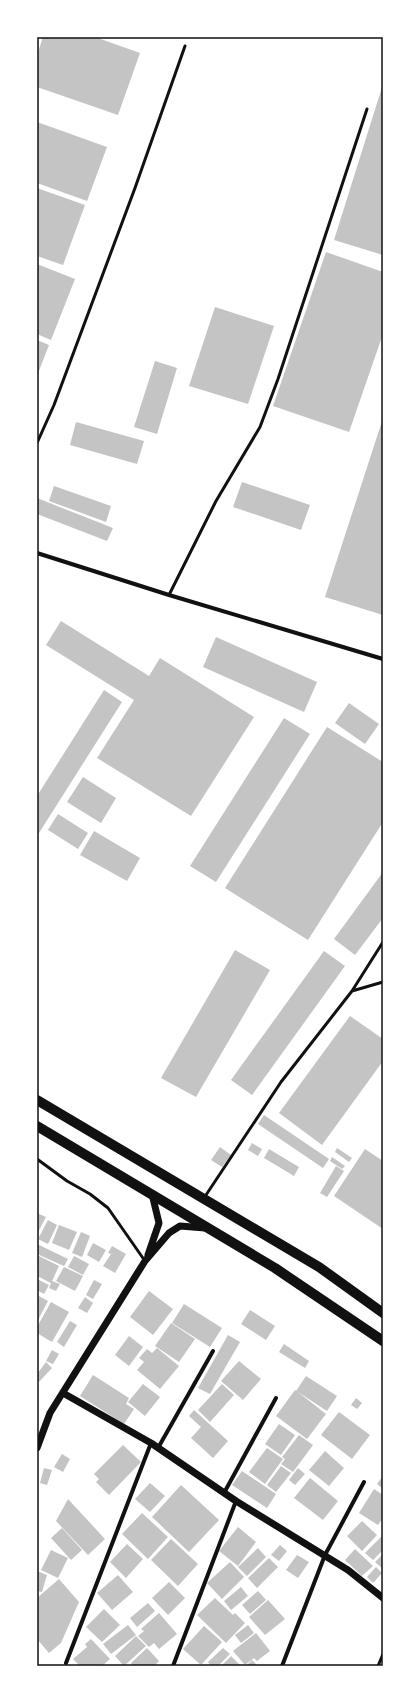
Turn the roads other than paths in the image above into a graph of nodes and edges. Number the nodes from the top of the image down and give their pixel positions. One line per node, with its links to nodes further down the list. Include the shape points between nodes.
1 (185, 46): 3 (lane, via 135,188 54,405)
2 (367, 109): 5 (lane, via 260,427 216,501)
3 (37, 443)
4 (37, 553): 5 (street)
5 (170, 595): 6 (street)
6 (383, 658)
7 (383, 942): 9 (lane)
8 (383, 982): 9 (lane)
9 (352, 991): 14 (lane, via 281,1082)
10 (37, 1100): 14 (highway)
11 (37, 1126): 13 (highway)
12 (37, 1159): 16 (lane, via 108,1208)
13 (152, 1194): 15 (highway); 16 (street, via 159,1222)
14 (204, 1198): 17 (highway, via 319,1266)
15 (208, 1228): 16 (street, via 180,1226 169,1233); 18 (highway, via 275,1268)
16 (145, 1261): 20 (street)
17 (383, 1314)
18 (383, 1341)
19 (213, 1351): 24 (street)
20 (63, 1393): 22 (street); 23 (street, via 50,1413)
21 (276, 1398): 26 (street)
22 (151, 1443): 24 (street); 31 (street)
23 (38, 1445)
24 (158, 1448): 26 (street)
25 (364, 1482): 28 (street)
26 (224, 1493): 27 (street)
27 (236, 1502): 28 (street); 32 (street)
28 (325, 1555): 29 (street); 33 (street)
29 (383, 1598)
30 (383, 1654): 34 (lane)
31 (66, 1663)
32 (173, 1666)
33 (282, 1666)
34 (378, 1666)

